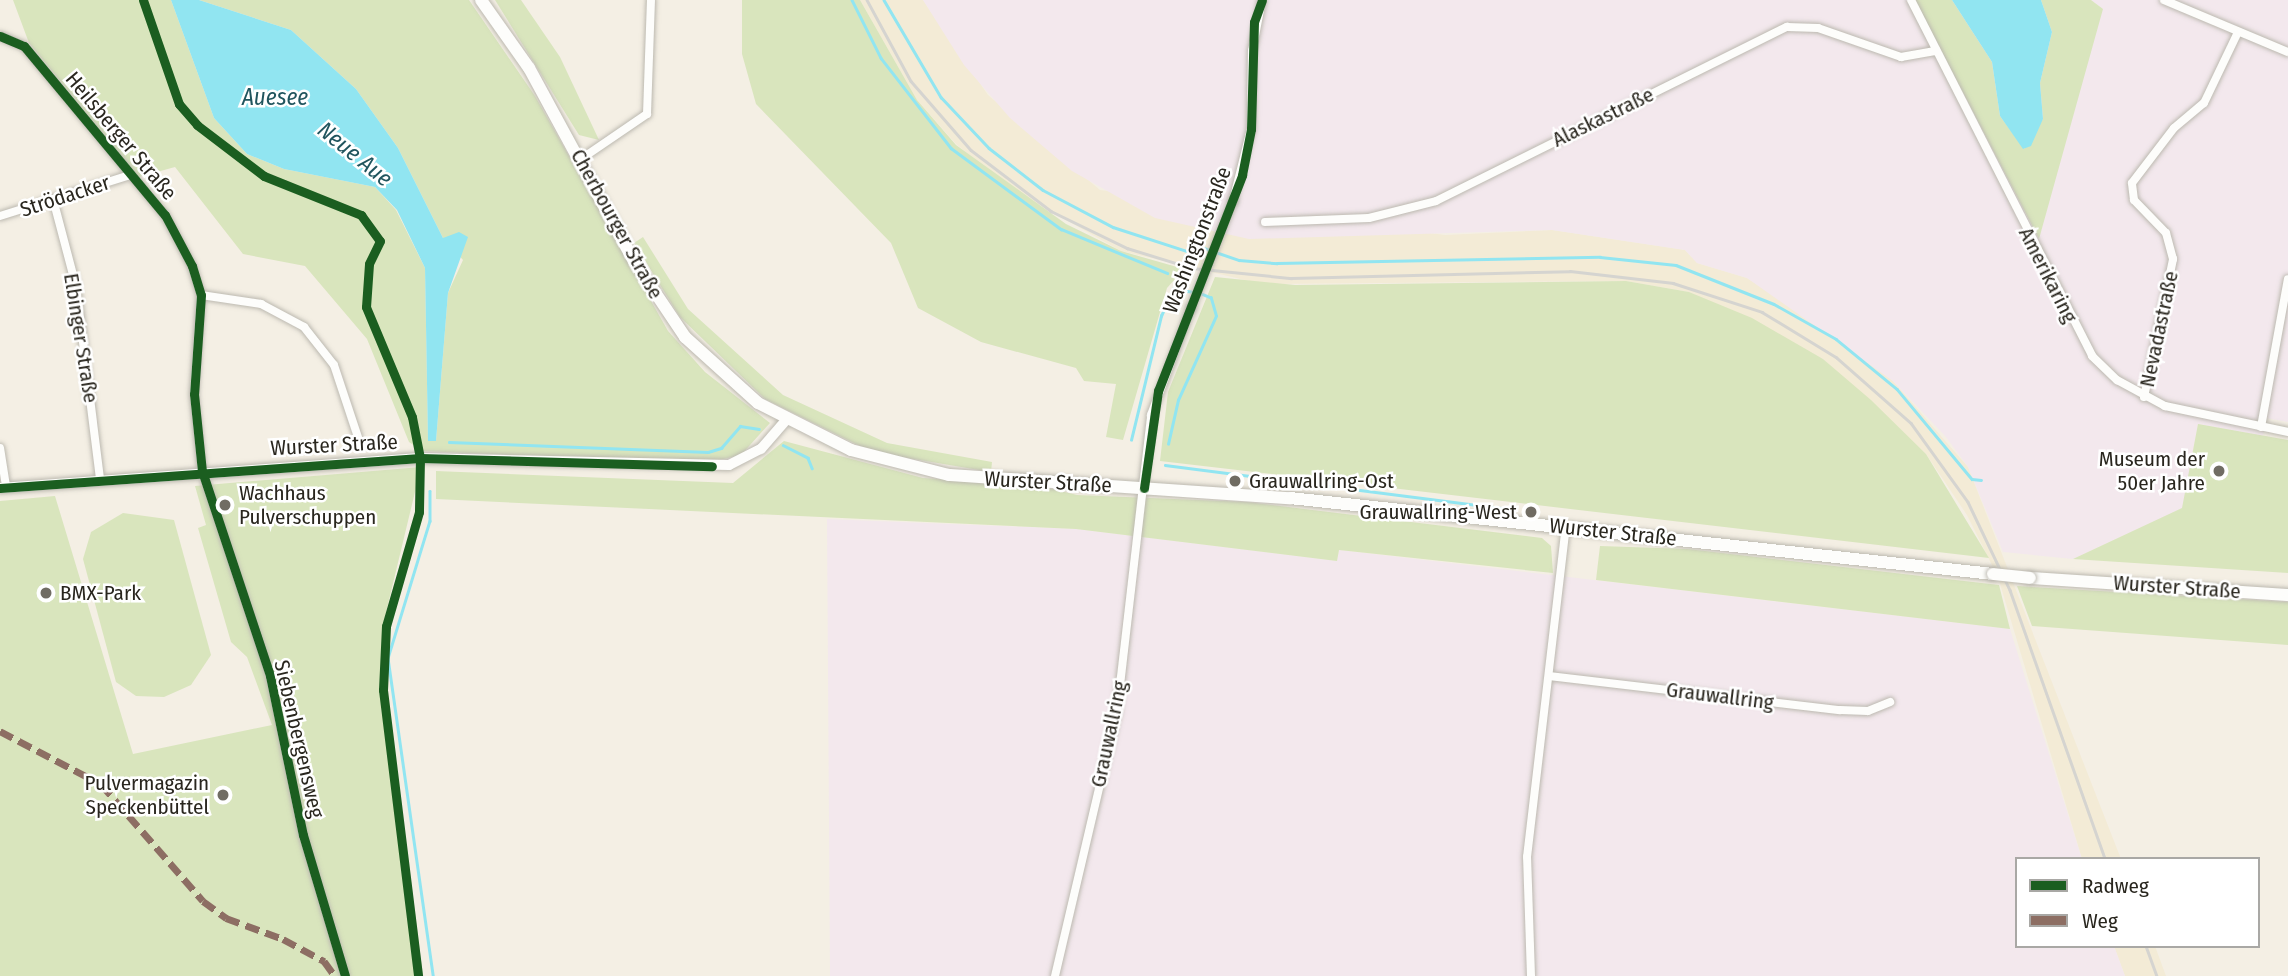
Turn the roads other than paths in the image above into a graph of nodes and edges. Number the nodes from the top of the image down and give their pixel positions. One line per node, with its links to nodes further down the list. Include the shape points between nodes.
1 (481, 0): 10 (main road, Cherbourger Straße)
2 (651, 0): 10 (street, via 647,114)
3 (1262, 0): 26 (street, Washingtonstraße, bridge, via 1252,42 1251,129 1233,201 1151,415)
4 (1911, 0): 8 (street, Amerikaring)
5 (2164, 0): 6 (street)
6 (2237, 34): 9 (street); 17 (street, Nevadastraße, via 2204,103 2142,166 2131,192 2166,233 2173,259)
7 (0, 36): 11 (street, Heilsberger Straße, via 10,38)
8 (1936, 51): 14 (street, Alaskastraße, via 1901,57 1818,28 1787,27 1436,201 1369,218); 17 (street, Amerikaring, via 2076,330 2092,356)
9 (2288, 52)
10 (581, 159): 18 (main road, Cherbourger Straße, via 634,261 685,337 728,380)
11 (130, 175): 12 (street, Strödacker); 16 (street, Heilsberger Straße, via 165,215)
12 (53, 200): 13 (street, Strödacker); 24 (street, Elbinger Straße, via 76,286)
13 (0, 216)
14 (1265, 222)
15 (2288, 279): 19 (street)
16 (201, 295): 21 (street, via 261,304 304,327 334,365); 23 (street, Heilsberger Straße, via 194,394)
17 (2144, 397): 19 (street, Amerikaring)
18 (786, 420): 23 (street, Wurster Straße, via 761,449 729,465 453,457); 26 (main road, Wurster Straße, via 851,450 920,471)
19 (2261, 427): 20 (street, Amerikaring)
20 (2288, 432)
21 (358, 437)
22 (0, 448): 25 (street)
23 (202, 471): 24 (street, Wurster Straße); 31 (street, Siebenbergensweg, via 270,676 303,835)
24 (100, 479): 25 (street, Wurster Straße)
25 (3, 488)
26 (1144, 488): 27 (main road, Wurster Straße); 32 (street, Grauwallring, via 1117,711)
27 (1566, 527): 28 (main road, Wurster Straße, bridge, via 2030,578); 29 (street)
28 (2288, 595)
29 (1549, 676): 30 (street, Grauwallring, via 1840,710 1868,711); 33 (street, via 1527,858)
30 (1890, 702)
31 (345, 976)
32 (1055, 976)
33 (1531, 976)

